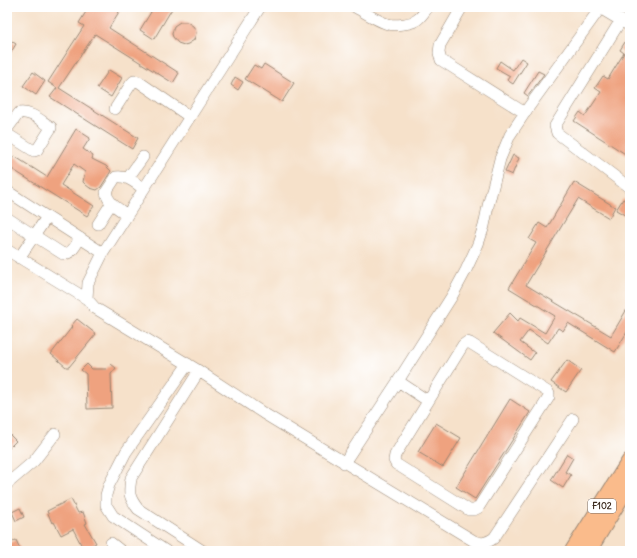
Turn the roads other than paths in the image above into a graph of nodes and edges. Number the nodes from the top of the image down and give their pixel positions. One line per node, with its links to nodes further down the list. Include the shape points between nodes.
1 (260, 7): 9 (street)
2 (355, 7): 3 (street, via 389,24 408,24 417,20)
3 (428, 7)
4 (462, 7): 8 (street, via 440,44 441,60)
5 (600, 7): 6 (street); 8 (street)
6 (625, 23): 15 (street, via 554,126 557,133)
7 (115, 109): 9 (street, via 134,81)
8 (525, 113): 30 (street, via 510,135 500,159 484,226 466,270)
9 (190, 116): 14 (street)
10 (7, 129): 11 (street, via 19,113 25,112 52,128 36,151)
11 (7, 134)
12 (142, 157): 13 (street)
13 (128, 178): 14 (street); 17 (street, via 116,177 106,192)
14 (144, 188): 18 (street)
15 (630, 188)
16 (7, 191): 19 (street)
17 (111, 204): 18 (street); 21 (street)
18 (128, 215): 25 (street)
19 (47, 217): 22 (street); 23 (street)
20 (7, 218): 22 (street)
21 (98, 224)
22 (34, 236): 23 (street, via 64,254 70,252); 26 (street)
23 (80, 238): 25 (street)
24 (7, 250): 26 (street)
25 (103, 254): 27 (street, via 88,283)
26 (19, 258): 27 (street)
27 (87, 299): 28 (street, via 95,308)
28 (188, 364): 29 (street); 40 (street, via 126,452 106,495 106,505 113,516)
29 (199, 371): 35 (street); 41 (street, via 132,478 129,491 131,500 138,509)
30 (398, 382): 31 (street); 35 (street)
31 (428, 401): 31 (street, via 467,342 549,394 478,508 474,510 469,510 396,464 394,460 394,455)
32 (573, 419): 35 (street, via 494,538 488,542 474,541)
33 (55, 434): 37 (street, via 34,461)
34 (630, 461): 42 (highway, F102)
35 (344, 463)
36 (630, 482): 43 (highway, F102)
37 (7, 484)
38 (111, 543): 39 (street)
39 (121, 551)
40 (166, 551)
41 (203, 551)
42 (573, 551)
43 (588, 551)

